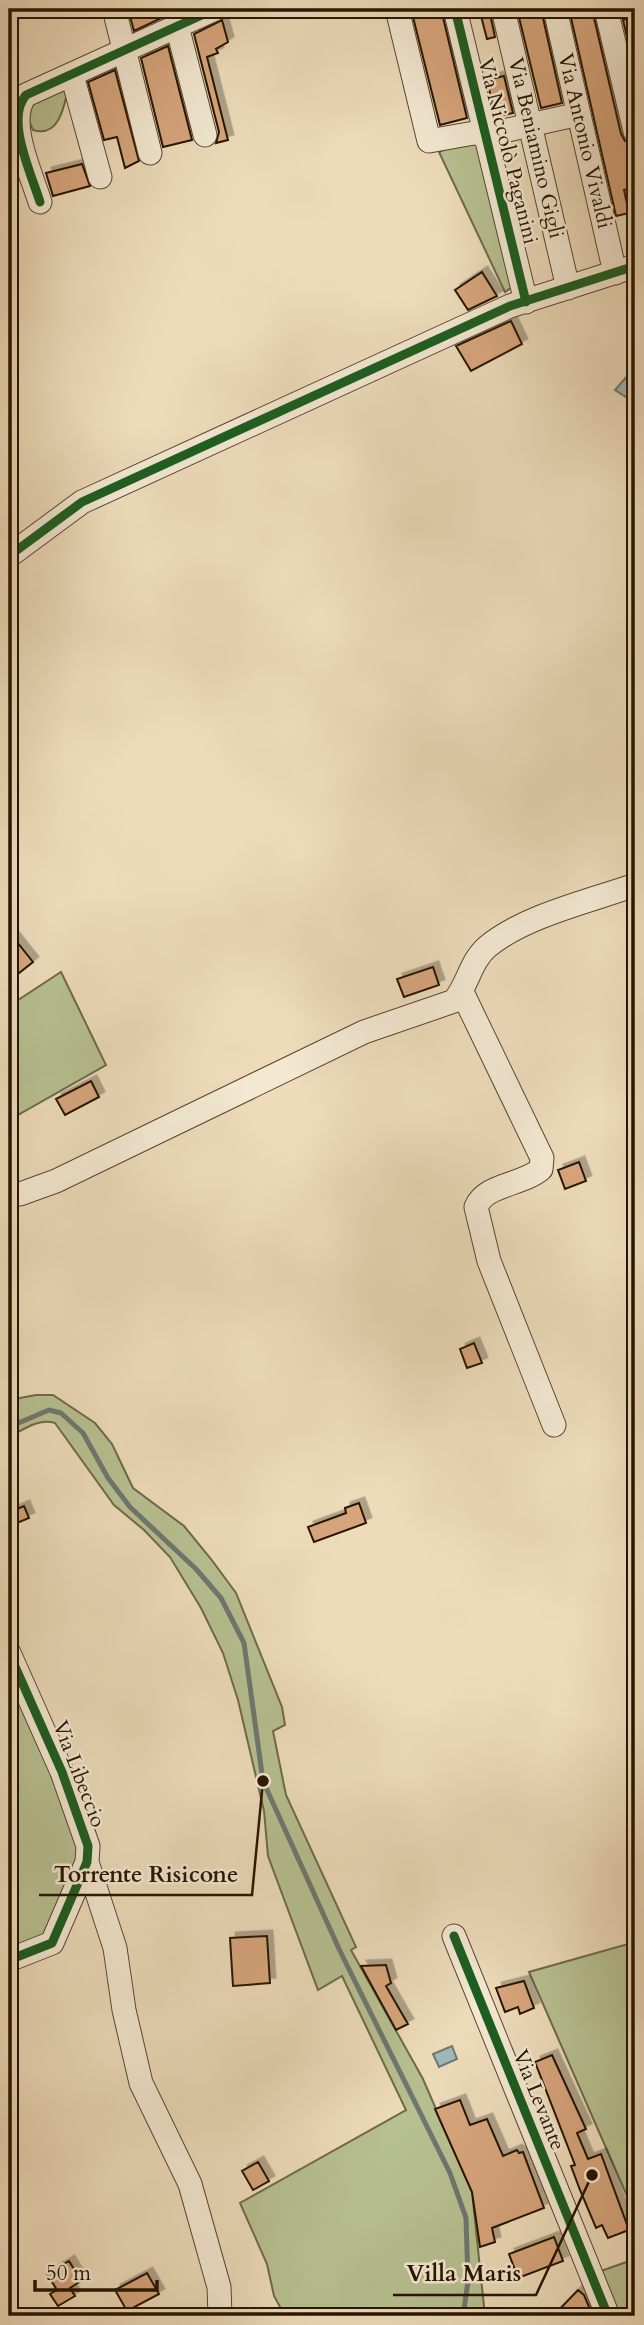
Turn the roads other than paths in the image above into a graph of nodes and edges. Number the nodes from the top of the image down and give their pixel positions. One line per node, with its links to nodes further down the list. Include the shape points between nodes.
1 (114, 9): 9 (street)
2 (215, 9): 8 (street)
3 (397, 9): 15 (street, via 429,141)
4 (455, 9): 15 (street, Via Niccolò Paganini)
5 (503, 9): 12 (street, Via Beniamino Gigli)
6 (555, 9): 11 (street, Via Antonio Vivaldi)
7 (608, 9): 13 (street)
8 (181, 19): 9 (street); 14 (street)
9 (124, 50): 10 (street); 16 (street)
10 (72, 75): 17 (street); 18 (street, via 26,95 18,104 15,119)
11 (579, 114): 12 (street); 19 (street, Via Antonio Vivaldi)
12 (530, 125): 15 (street); 20 (street, Via Beniamino Gigli)
13 (635, 131)
14 (205, 135)
15 (486, 135): 21 (street, Via Niccolò Paganini)
16 (150, 153)
17 (100, 177)
18 (40, 202)
19 (625, 269): 20 (street)
20 (568, 288): 21 (street)
21 (526, 302): 22 (street, via 82,502)
22 (9, 556)
23 (635, 885): 24 (street, via 514,929 475,960)
24 (462, 992): 25 (street, via 453,1001 363,1032 56,1181); 26 (street, via 542,1158 541,1169 533,1175 486,1194 476,1207 489,1261)
25 (9, 1194)
26 (554, 1425)
27 (9, 1653): 28 (street, Via Libeccio, via 62,1772 84,1831)
28 (87, 1862): 30 (street, Via Libeccio, via 52,1943); 31 (street, via 115,1948 141,2083 191,2184 219,2287)
29 (454, 1936): 32 (street, Via Levante)
30 (9, 1961)
31 (220, 2316)
32 (608, 2316)

